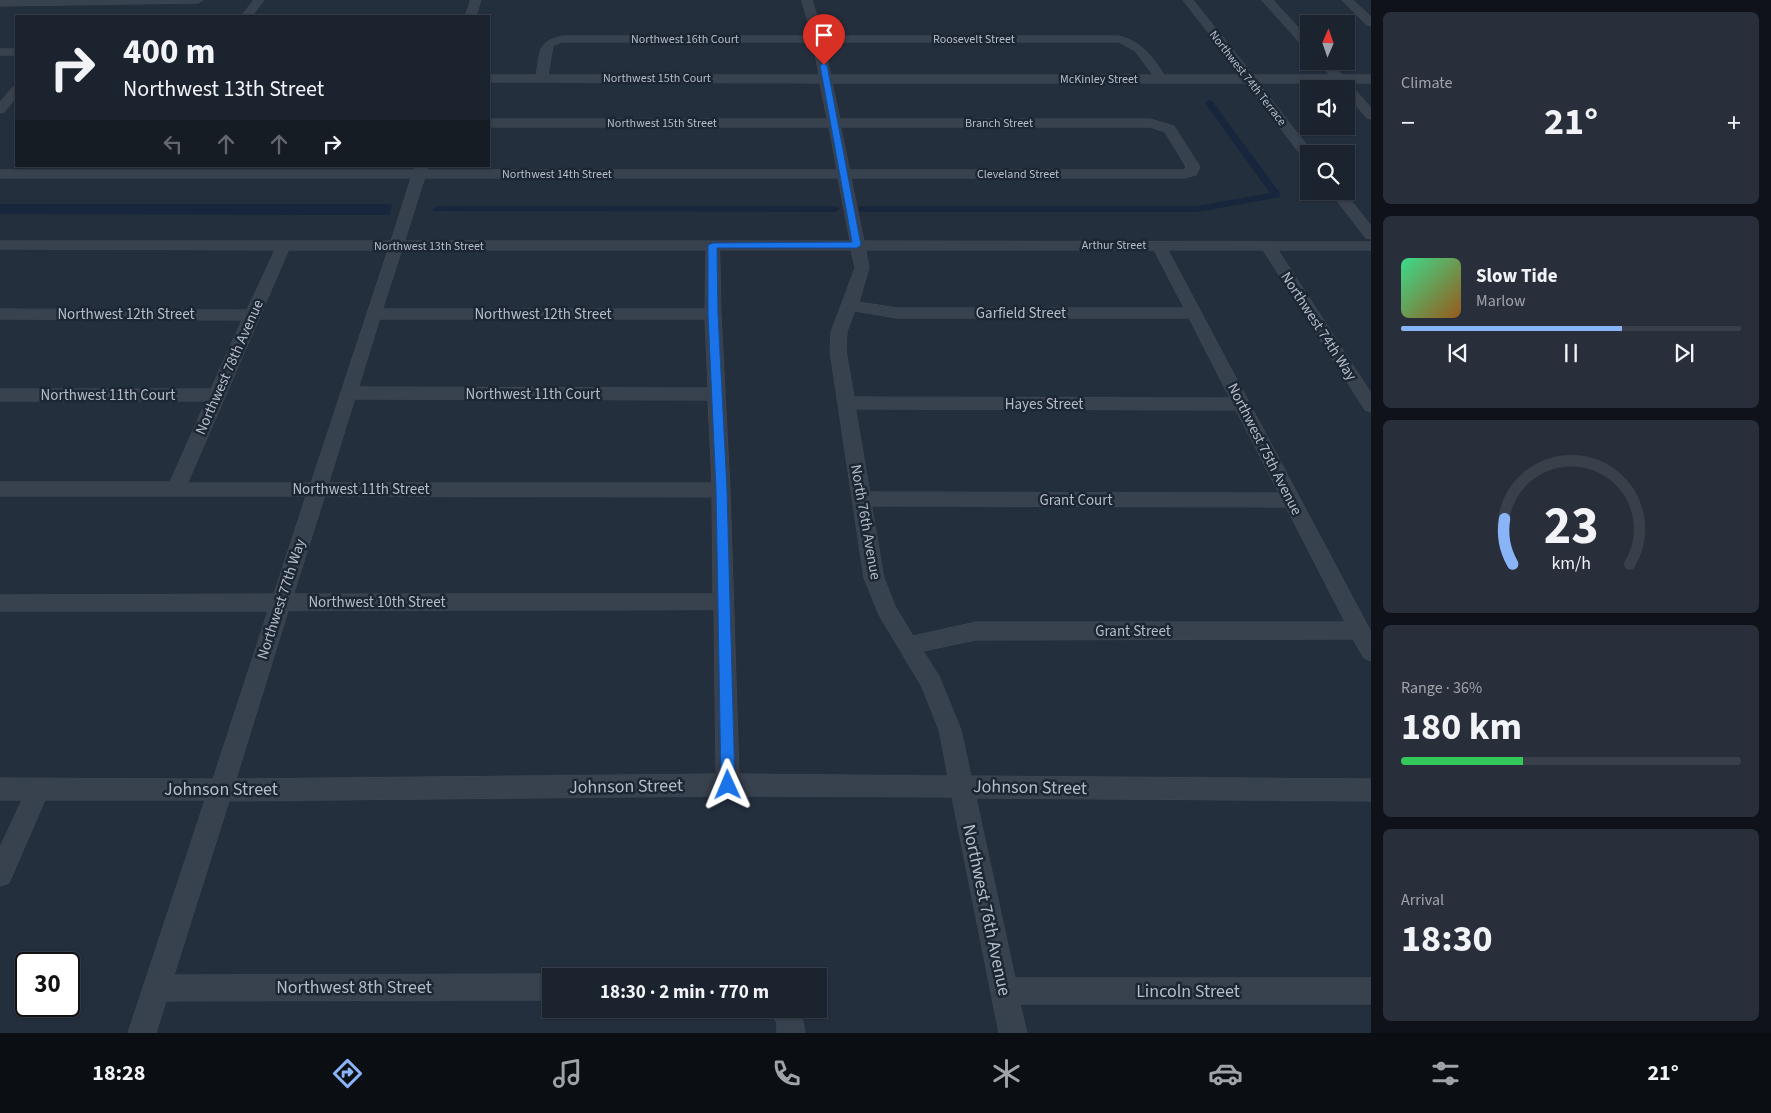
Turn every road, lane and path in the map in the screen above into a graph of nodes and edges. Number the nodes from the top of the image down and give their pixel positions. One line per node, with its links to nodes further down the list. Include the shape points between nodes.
1 (177, 0): 2 (street); 9 (street); 10 (street)
2 (198, 0)
3 (259, 0): 11 (street)
4 (476, 0): 12 (street)
5 (807, 0): 15 (street)
6 (1188, 0): 24 (street, Northwest 74th Terrace)
7 (1267, 0): 14 (street)
8 (1347, 0): 13 (street)
9 (0, 3)
10 (169, 11)
11 (248, 15)
12 (470, 15)
13 (1371, 23)
14 (1300, 36)
15 (818, 39): 16 (street, Northwest 16th Court, via 563,39); 20 (street); 23 (street, Roosevelt Street, via 1119,39 1137,45)
16 (552, 42): 22 (street, via 548,45)
17 (0, 52): 18 (street)
18 (15, 52)
19 (1331, 70): 26 (street)
20 (826, 78): 22 (street, Northwest 15th Court); 23 (street, McKinley Street); 32 (street)
21 (490, 79): 22 (street, Northwest 15th Court)
22 (541, 79)
23 (1161, 79): 24 (street, McKinley Street)
24 (1248, 79): 26 (street, McKinley Street); 34 (street, Northwest 74th Terrace)
25 (1371, 79): 26 (street, McKinley Street)
26 (1339, 80)
27 (15, 92): 29 (street)
28 (1355, 97): 30 (street)
29 (0, 109)
30 (1371, 114)
31 (490, 123): 32 (street, Northwest 15th Street)
32 (835, 123): 33 (street, Branch Street, via 1150,123); 37 (street)
33 (1163, 126): 37 (street, Cleveland Street, via 1175,137 1193,167 1191,172)
34 (1300, 145)
35 (44, 170): 36 (street, Northwest 14th Street); 38 (street, Northwest 14th Street)
36 (421, 170): 37 (street, Northwest 14th Street); 45 (street, Northwest 77th Way)
37 (845, 173): 43 (street)
38 (0, 174)
39 (1344, 200): 40 (street)
40 (1371, 235)
41 (284, 245): 44 (street, Northwest 13th Street); 45 (street, Northwest 13th Street); 54 (street, Northwest 78th Avenue)
42 (713, 245): 43 (street, Northwest 13th Street); 45 (street, Northwest 13th Street); 53 (street)
43 (857, 245): 46 (street, Arthur Street); 49 (street, North 76th Avenue, via 862,268)
44 (0, 246)
45 (396, 246): 52 (street, Northwest 77th Way)
46 (1159, 246): 47 (street, Arthur Street); 50 (street, Northwest 75th Avenue)
47 (1268, 246): 48 (street, Arthur Street); 61 (street, Northwest 74th Way)
48 (1371, 246)
49 (850, 305): 50 (street, Garfield Street, via 897,313); 59 (street, North 76th Avenue, via 839,332 838,351)
50 (1193, 313): 60 (street, Northwest 75th Avenue)
51 (0, 314): 54 (street, Northwest 12th Street)
52 (374, 314): 53 (street, Northwest 12th Street); 55 (street, Northwest 77th Way)
53 (713, 314): 56 (street)
54 (252, 315): 58 (street, Northwest 78th Avenue)
55 (349, 394): 56 (street, Northwest 11th Court); 62 (street, Northwest 77th Way)
56 (717, 394): 65 (street)
57 (0, 395): 58 (street, Northwest 11th Court)
58 (217, 395): 64 (street, Northwest 78th Avenue)
59 (847, 403): 60 (street, Hayes Street); 66 (street, North 76th Avenue)
60 (1242, 404): 67 (street, Northwest 75th Avenue)
61 (1371, 406)
62 (317, 488): 64 (street, Northwest 11th Street); 65 (street, Northwest 11th Street); 68 (street, Northwest 77th Way)
63 (0, 489): 64 (street, Northwest 11th Street)
64 (176, 489)
65 (721, 490): 69 (street)
66 (861, 499): 67 (street, Grant Court); 72 (street, North 76th Avenue, via 874,578 886,609)
67 (1291, 500): 71 (street, Northwest 75th Avenue)
68 (280, 602): 69 (street, Northwest 10th Street); 70 (street, Northwest 10th Street); 76 (street, Northwest 77th Way)
69 (724, 602): 74 (street)
70 (0, 603)
71 (1360, 630): 72 (street, Grant Street, via 976,631); 73 (street, Northwest 75th Avenue)
72 (907, 646): 75 (street, North 76th Avenue, via 931,683 942,709 950,730)
73 (1371, 652)
74 (728, 785): 75 (street, Johnson Street); 76 (street, Johnson Street)
75 (961, 786): 79 (street, Johnson Street); 83 (street, Northwest 76th Avenue)
76 (222, 789): 78 (street, Johnson Street); 82 (street, Northwest 77th Way)
77 (0, 790): 78 (street, Johnson Street)
78 (38, 790): 80 (street)
79 (1371, 790)
80 (0, 874)
81 (542, 987): 82 (street, Northwest 8th Street)
82 (156, 988): 86 (street, Northwest 77th Way)
83 (1005, 991): 84 (street, Lincoln Street); 88 (street, Northwest 76th Avenue)
84 (1371, 991)
85 (788, 1018): 87 (street)
86 (142, 1033)
87 (791, 1033)
88 (1013, 1033)

